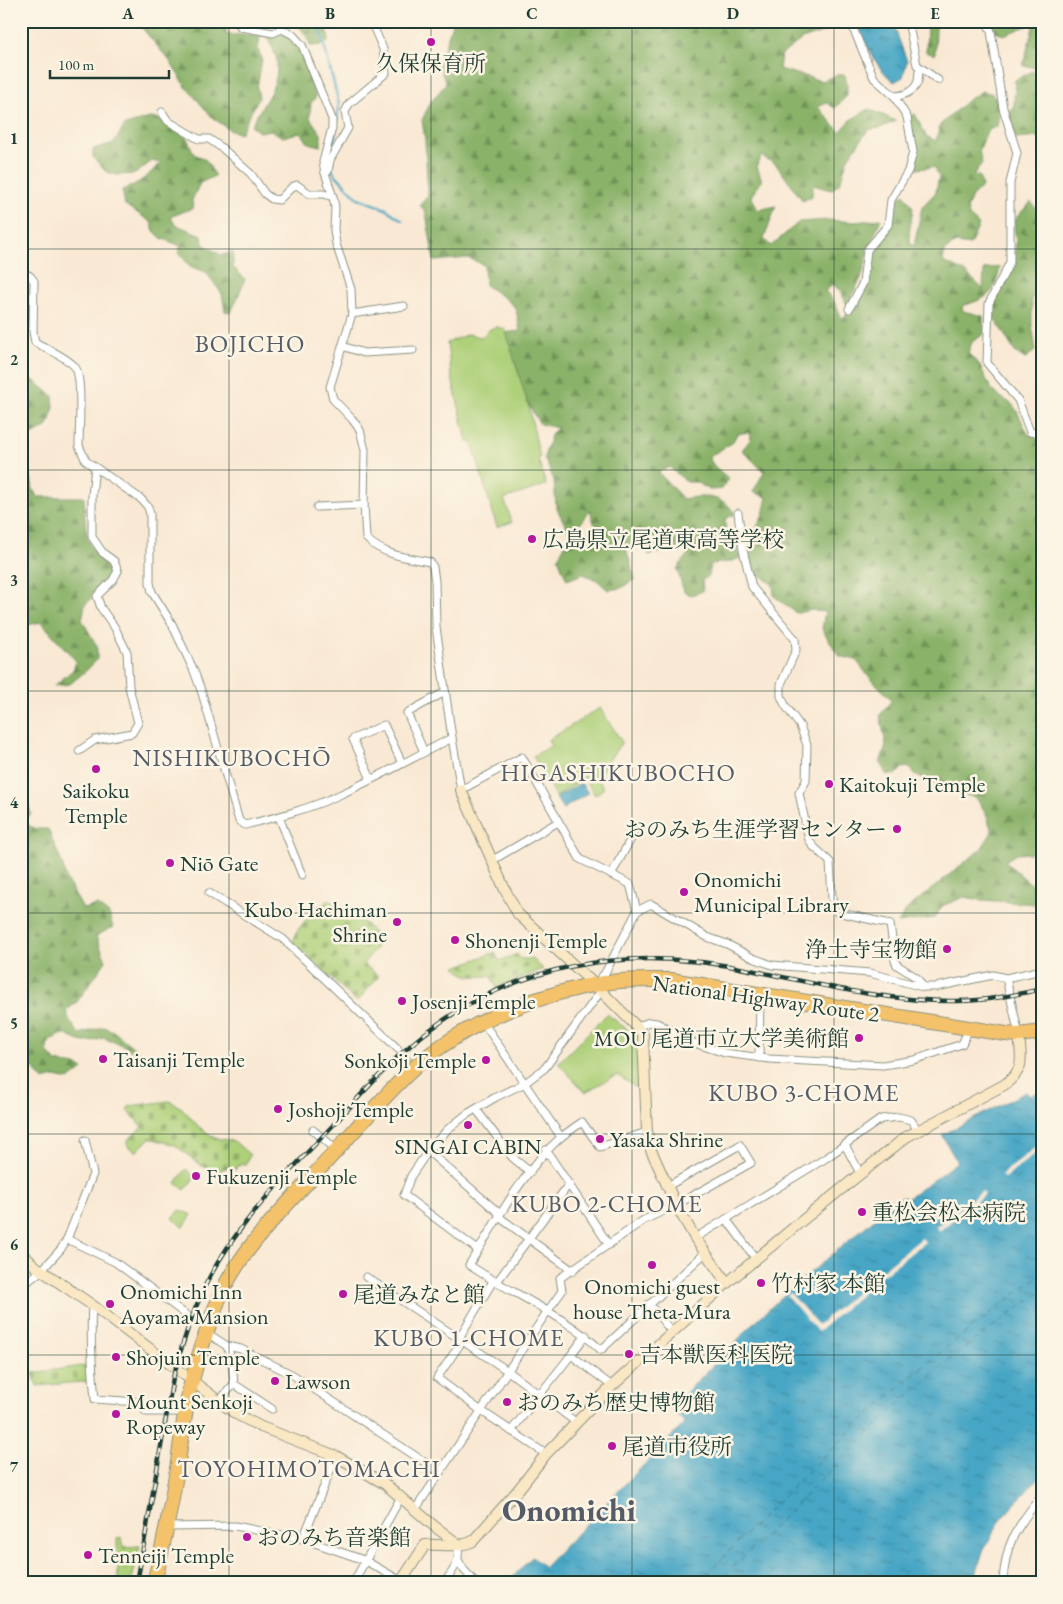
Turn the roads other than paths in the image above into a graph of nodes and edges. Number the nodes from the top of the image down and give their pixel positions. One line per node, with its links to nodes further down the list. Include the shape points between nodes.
1 (236, 21): 7 (street, via 241,27 273,33)
2 (276, 21): 7 (street)
3 (371, 21): 12 (street, via 383,49 386,73 349,104 345,112 348,128)
4 (850, 21): 10 (street, via 874,78)
5 (908, 21): 8 (street, via 916,66)
6 (986, 21): 20 (street, via 991,31 1003,108 1017,153 1010,183 1010,262 989,303 987,363 1018,400 1030,432)
7 (282, 29): 12 (street, via 302,45 332,119 323,162)
8 (920, 68): 9 (street); 10 (street, via 918,82 912,90 902,96)
9 (938, 80)
10 (894, 96): 16 (street, via 907,117 913,152 908,171 891,200 888,225 868,250 863,283)
11 (162, 112): 13 (street, via 168,121 194,137 209,139 222,148 251,174 272,199 278,200 297,185 310,194)
12 (325, 173): 13 (street)
13 (333, 197): 17 (street, via 336,244 351,290)
14 (21, 271): 21 (street, via 34,281 35,342 76,368 80,388 79,446 86,460)
15 (404, 306): 17 (street)
16 (849, 309)
17 (352, 314): 18 (street)
18 (342, 346): 19 (street, via 364,353); 22 (street, via 330,387 333,399 360,430 365,450)
19 (413, 350)
20 (1042, 434)
21 (95, 467): 27 (street, via 92,537 103,553 114,561 118,571 97,596 127,652 129,687 138,723 132,733 95,740); 32 (street, via 148,507 152,592 172,624 194,671 239,821 244,825)
22 (364, 505): 23 (street); 25 (street, via 366,538 372,544 382,550 430,562 433,567 436,627)
23 (317, 507)
24 (738, 512): 42 (street, via 752,587 795,639 796,650 781,684 781,696 800,726 807,745 806,781 799,793 809,840 830,862 833,905 838,912 890,924 894,961 917,978)
25 (445, 692): 26 (street); 28 (street, via 408,713)
26 (452, 738): 28 (street); 31 (street)
27 (79, 751)
28 (424, 752): 29 (street)
29 (402, 763): 30 (street); 30 (street, via 384,725 353,739)
30 (371, 779): 32 (street, via 339,795)
31 (461, 790): 33 (street, via 522,757); 35 (street)
32 (279, 817): 37 (street)
33 (558, 822): 35 (street); 36 (street, via 580,859)
34 (633, 835): 36 (street)
35 (493, 860): 43 (street, via 504,890 518,914)
36 (611, 874): 39 (street, via 630,884)
37 (302, 875)
38 (208, 893): 50 (street, via 283,939)
39 (636, 911): 42 (street, via 651,904 707,937 765,963 870,973); 43 (street)
40 (1042, 970): 41 (street)
41 (1006, 978): 42 (street, via 994,976); 49 (street)
42 (923, 987)
43 (598, 988): 44 (highway, National Highway Route 2, via 612,981 671,980); 45 (highway, National Highway Route 2, via 536,1001); 46 (street); 52 (street, via 545,1068)
44 (760, 996): 47 (highway, National Highway Route 2); 51 (street)
45 (484, 1022): 52 (street); 60 (highway, National Highway Route 2, via 413,1064)
46 (637, 1027): 51 (street, via 649,1022 657,1023 694,1043 726,1053); 56 (street, via 644,1039)
47 (969, 1029): 49 (highway, National Highway Route 2); 51 (street, via 962,1044 914,1060 884,1065)
48 (1042, 1032): 49 (highway, National Highway Route 2)
49 (1019, 1035): 55 (street, via 1021,1059 1015,1077)
50 (398, 1049)
51 (759, 1058)
52 (526, 1084): 53 (street); 57 (street)
53 (476, 1109): 62 (street, via 448,1129); 63 (street, via 512,1157)
54 (313, 1130): 60 (street)
55 (918, 1130): 59 (street, via 911,1120 899,1117 881,1119); 64 (street)
56 (648, 1132): 57 (street, via 600,1147 582,1122); 66 (street, via 651,1150)
57 (561, 1137): 61 (street)
58 (85, 1140): 72 (street, via 93,1174)
59 (845, 1145): 64 (street); 69 (street)
60 (337, 1150): 87 (highway, National Highway Route 2, via 245,1255 218,1299)
61 (546, 1150): 63 (street); 65 (street)
62 (428, 1152): 68 (street); 74 (street, via 411,1176 404,1195)
63 (530, 1172): 68 (street)
64 (860, 1174): 77 (street)
65 (569, 1184): 70 (street); 73 (street)
66 (666, 1187): 67 (street); 67 (street, via 740,1145 751,1163)
67 (676, 1205): 71 (street); 73 (street, via 644,1220)
68 (500, 1216): 70 (street); 74 (street)
69 (726, 1219): 71 (street); 77 (street)
70 (529, 1238): 79 (street); 81 (street)
71 (695, 1238): 76 (street)
72 (67, 1239): 78 (street); 87 (street, via 116,1262)
73 (609, 1245): 79 (street)
74 (478, 1250): 81 (street, via 469,1265)
75 (21, 1253): 78 (street)
76 (705, 1253): 82 (street); 84 (street)
77 (756, 1259): 82 (street)
78 (42, 1270): 83 (street); 85 (street)
79 (572, 1271): 86 (street, via 560,1278 562,1291)
80 (366, 1277): 90 (street)
81 (495, 1282): 86 (street); 90 (street)
82 (727, 1283): 88 (street)
83 (21, 1287)
84 (649, 1304): 88 (street); 89 (street, via 601,1350)
85 (92, 1305): 94 (street); 101 (street, via 95,1399 138,1402 146,1412)
86 (547, 1312): 89 (street); 93 (street)
87 (208, 1329): 91 (street); 94 (highway, National Highway Route 2)
88 (672, 1332): 96 (street)
89 (586, 1335): 92 (street)
90 (461, 1339): 93 (street); 100 (street, via 438,1378)
91 (227, 1346): 95 (street); 106 (street, via 241,1348 293,1375)
92 (571, 1355): 96 (street); 97 (street)
93 (508, 1371): 97 (street); 100 (street)
94 (192, 1380): 98 (street); 101 (highway, National Highway Route 2)
95 (234, 1384): 98 (street); 99 (street)
96 (612, 1386): 102 (street)
97 (540, 1395): 102 (street); 103 (street)
98 (219, 1401): 105 (street, via 261,1427)
99 (272, 1409)
100 (480, 1410): 103 (street); 106 (street)
101 (186, 1412): 110 (highway, National Highway Route 2)
102 (577, 1423): 104 (street)
103 (511, 1431): 104 (street)
104 (546, 1454): 113 (street, via 473,1541)
105 (336, 1456): 107 (street, via 385,1484); 112 (street)
106 (441, 1473): 109 (street)
107 (400, 1497): 109 (street); 115 (street)
108 (1042, 1499): 122 (street, via 1038,1500 1011,1539 1004,1563)
109 (415, 1510): 111 (street)
110 (166, 1526): 112 (street, via 235,1526); 118 (highway, National Highway Route 2)
111 (434, 1526): 113 (street); 114 (street)
112 (303, 1539): 115 (street)
113 (458, 1544): 114 (street); 116 (street)
114 (426, 1545): 117 (street)
115 (364, 1560): 117 (street); 119 (street)
116 (458, 1560): 120 (street); 121 (street)
117 (400, 1582)
118 (154, 1583)
119 (353, 1583)
120 (444, 1583)
121 (476, 1583)
122 (1003, 1583)

